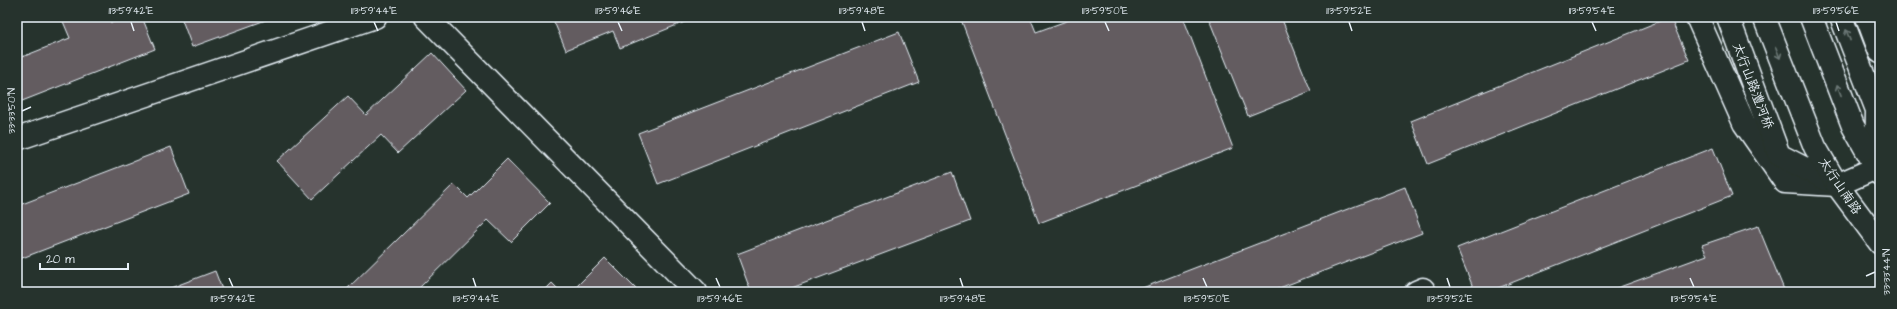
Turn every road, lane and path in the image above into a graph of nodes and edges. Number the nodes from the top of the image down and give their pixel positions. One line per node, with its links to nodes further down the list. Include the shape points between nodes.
1 (375, 17): 10 (street)
2 (426, 17): 14 (street)
3 (1697, 17): 12 (street, via 1744,123 1785,182)
4 (1728, 17): 12 (street, 太行山路澧河桥, via 1779,155)
5 (1764, 17): 12 (street, 太行山南路, one-way to 12, via 1815,147)
6 (1811, 17): 11 (street, one-way to 6, via 1853,126)
7 (1841, 17): 11 (street, one-way to 7, via 1877,110)
8 (1867, 17): 9 (street)
9 (1880, 52)
10 (17, 139)
11 (1879, 169): 12 (street)
12 (1837, 185): 13 (street, 太行山南路)
13 (1880, 243)
14 (696, 292)
15 (1416, 292): 16 (street, via 1423,289)
16 (1426, 292)

